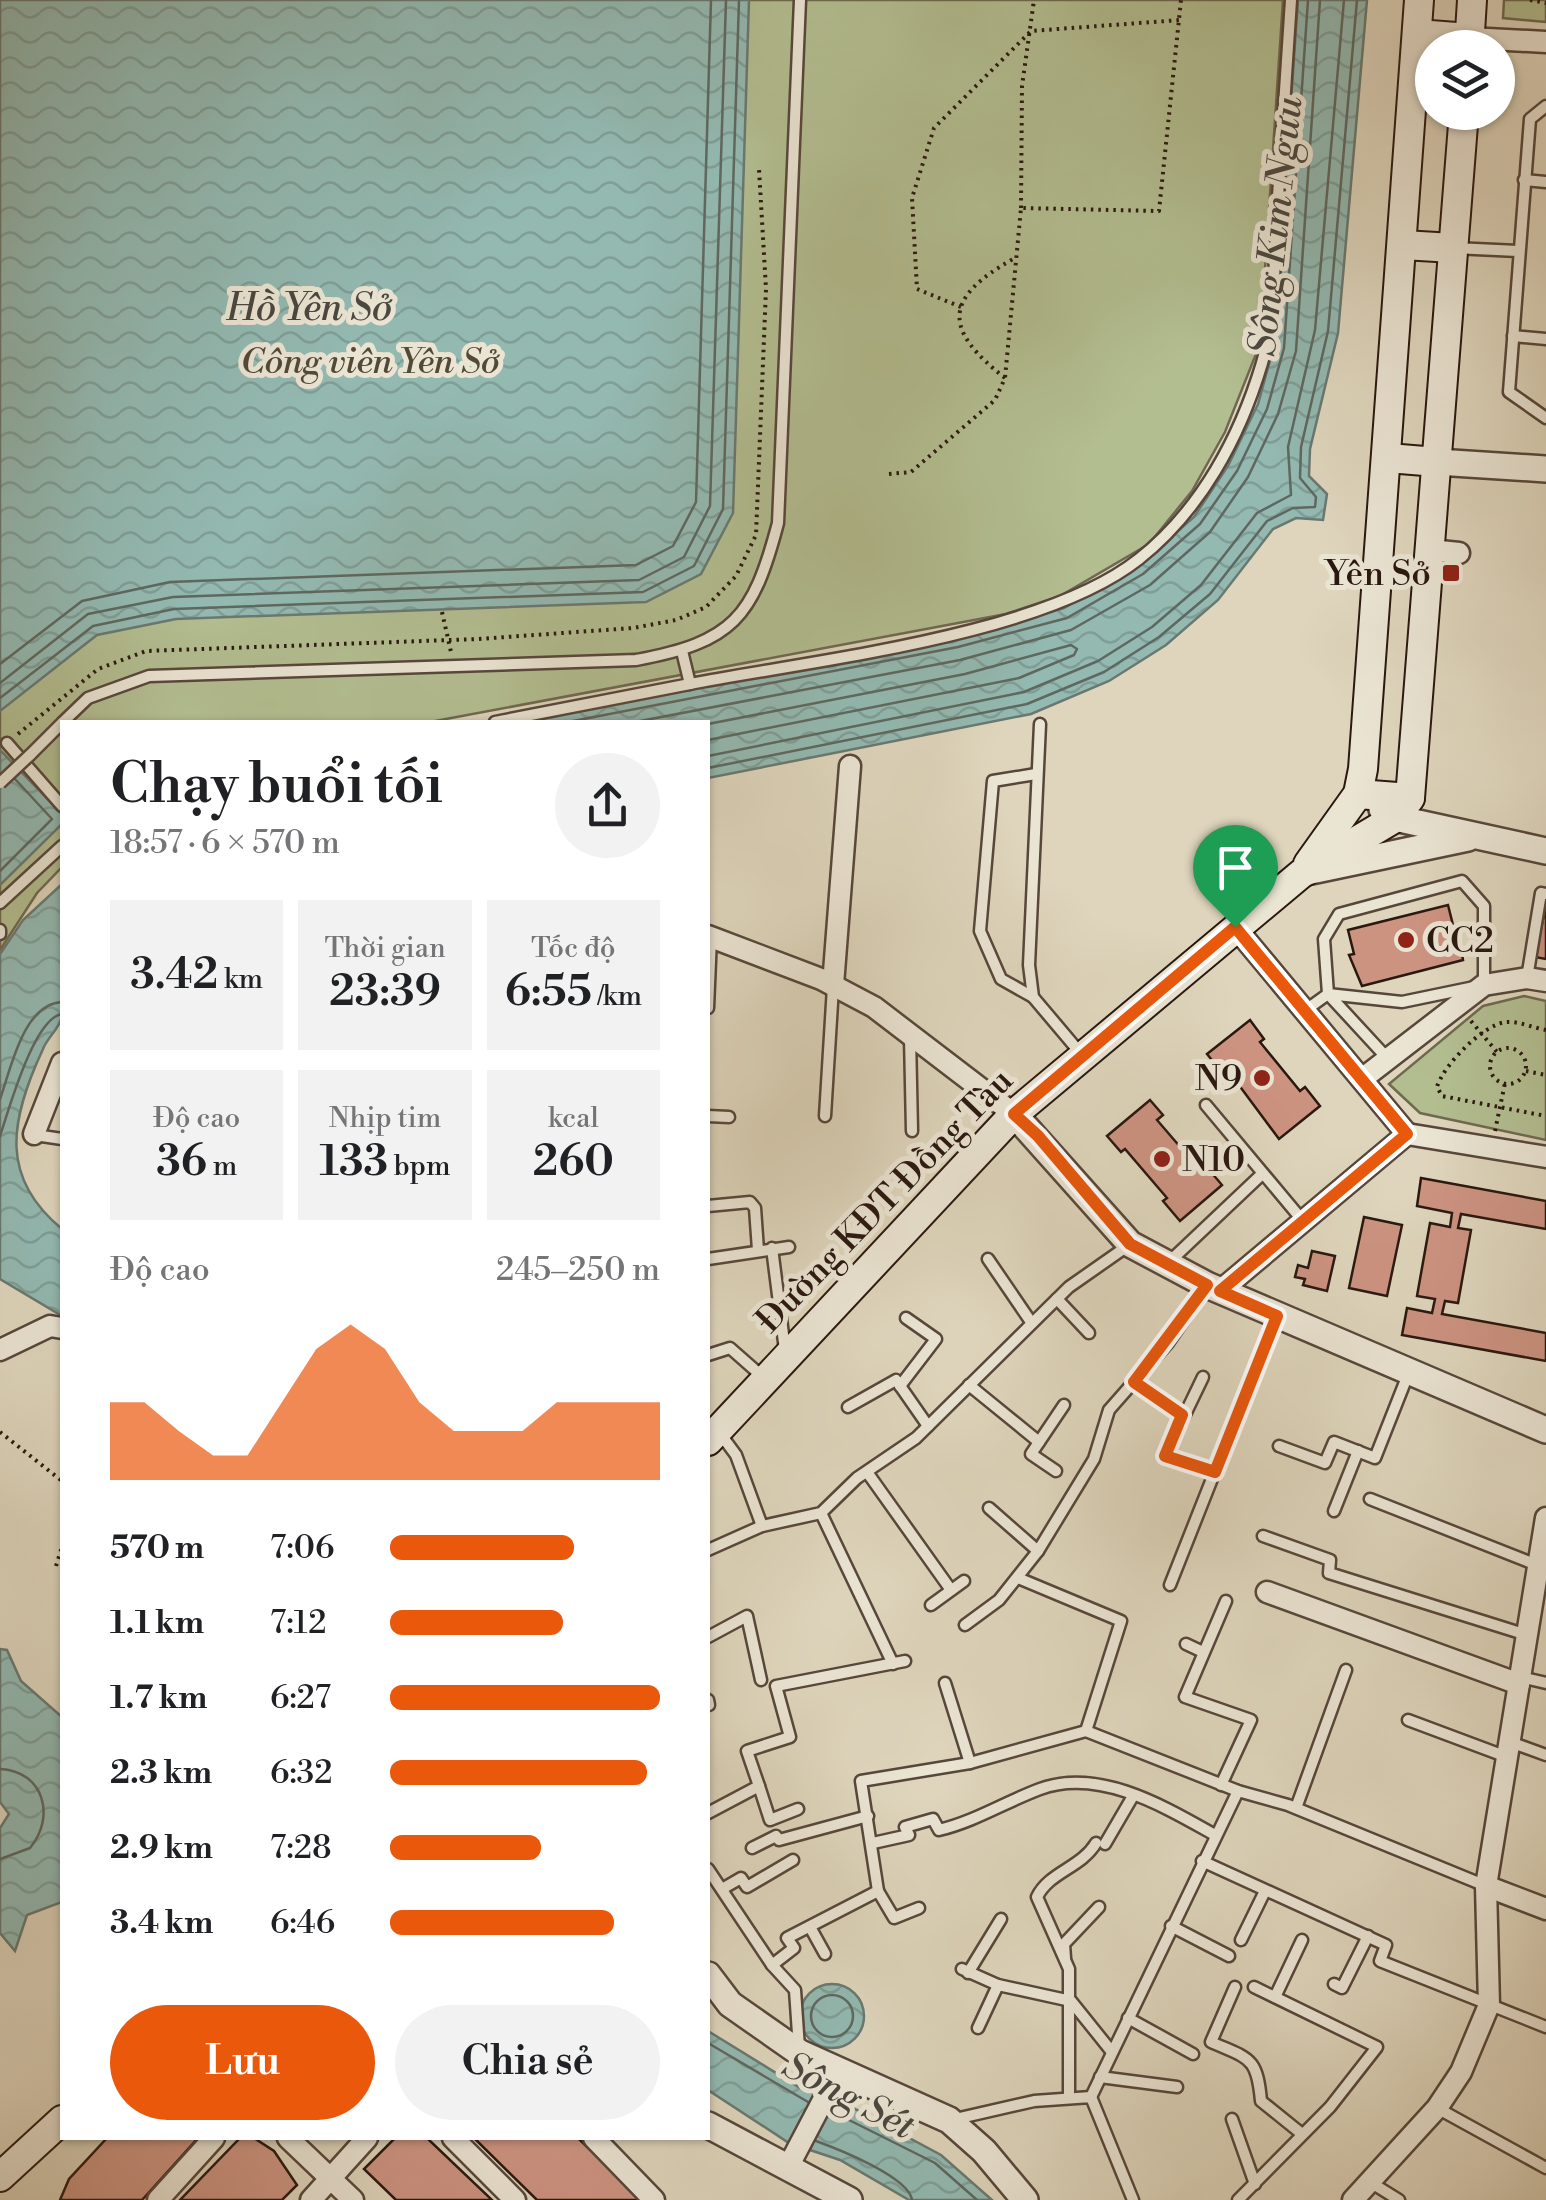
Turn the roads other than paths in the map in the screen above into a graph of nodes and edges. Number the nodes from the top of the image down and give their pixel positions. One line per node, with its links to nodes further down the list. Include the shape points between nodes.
1 (800, 0): 25 (lane, via 778,524 768,562 739,618 722,634)
2 (1291, 0): 26 (lane, via 1263,361 1219,468 1192,506 1139,559 1064,601 956,632)
3 (1419, 0): 5 (main road)
4 (1472, 0): 6 (main road)
5 (1417, 30)
6 (1470, 30)
7 (1515, 42): 8 (street)
8 (1546, 42)
9 (1415, 62): 14 (main road)
10 (1546, 106): 12 (lane, via 1530,119)
11 (1463, 130): 15 (main road)
12 (1524, 180): 13 (lane); 16 (lane)
13 (1546, 182)
14 (1402, 245): 15 (main road); 20 (main road)
15 (1453, 248): 16 (lane); 21 (main road)
16 (1518, 251): 17 (lane)
17 (1512, 336): 18 (lane); 19 (lane, via 1509,392)
18 (1546, 339)
19 (1546, 418)
20 (1388, 458): 21 (main road); 35 (main road)
21 (1437, 462): 22 (street); 23 (main road)
22 (1546, 469)
23 (1430, 550): 24 (street); 37 (main road)
24 (1459, 553)
25 (682, 652): 26 (lane); 27 (lane, via 627,661 149,676 88,698)
26 (690, 684): 28 (lane)
27 (66, 720)
28 (505, 720)
29 (1040, 724): 33 (lane)
30 (60, 726): 34 (lane, bridge)
31 (7, 743): 36 (lane)
32 (850, 766): 48 (street)
33 (1036, 774): 50 (lane); 50 (lane, via 992,781 980,931 1002,979)
34 (0, 783)
35 (1358, 794): 37 (main road); 41 (main road)
36 (60, 804)
37 (1403, 808): 38 (street); 41 (main road)
38 (1473, 837): 40 (street, Đường KĐT Đồng Tàu); 41 (street, Đường KĐT Đồng Tàu)
39 (60, 848): 43 (lane)
40 (1546, 851)
41 (1301, 874): 44 (main road, Đường KĐT Đồng Tàu)
42 (1546, 894): 46 (lane, via 1540,893)
43 (0, 903)
44 (1235, 927): 51 (street); 53 (main road, Đường KĐT Đồng Tàu)
45 (710, 936): 48 (street)
46 (1536, 979): 47 (street)
47 (1484, 984): 49 (lane, via 1402,1002); 49 (lane, via 1484,906 1462,881 1339,914 1324,939); 54 (street)
48 (833, 985): 52 (street); 60 (lane)
49 (1328, 994): 51 (lane); 54 (lane)
50 (1033, 998): 53 (lane)
51 (1303, 1012): 56 (street)
52 (910, 1032): 58 (street); 62 (lane)
53 (1083, 1056): 58 (main road, Đường KĐT Đồng Tàu)
54 (1389, 1060): 56 (street)
55 (60, 1069): 63 (street)
56 (1362, 1079): 64 (street)
57 (1206, 1105): 67 (lane)
58 (1014, 1114): 70 (street); 86 (main road, Đường KĐT Đồng Tàu)
59 (710, 1116): 61 (lane)
60 (825, 1116)
61 (729, 1117)
62 (912, 1131)
63 (34, 1134): 65 (lane)
64 (1407, 1134): 66 (street); 69 (street)
65 (60, 1139)
66 (1546, 1157)
67 (1261, 1176): 69 (lane); 76 (lane)
68 (710, 1206): 73 (lane, via 750,1202)
69 (1303, 1221): 77 (street)
70 (1130, 1244): 76 (street); 78 (lane)
71 (789, 1247): 72 (lane)
72 (772, 1248): 73 (lane); 86 (lane)
73 (758, 1250): 74 (lane)
74 (710, 1259)
75 (988, 1259): 81 (lane)
76 (1167, 1264): 77 (street)
77 (1214, 1288): 79 (street); 90 (lane)
78 (1056, 1299): 81 (lane); 83 (lane)
79 (1277, 1316): 87 (street); 104 (lane)
80 (906, 1318): 92 (lane, via 936,1339)
81 (1031, 1322): 91 (lane)
82 (60, 1326): 84 (street)
83 (1089, 1333)
84 (0, 1350)
85 (710, 1354): 89 (lane, via 730,1348)
86 (786, 1356): 89 (main road, Đường KĐT Đồng Tàu)
87 (1410, 1369): 97 (street); 101 (lane, via 1375,1458)
88 (1203, 1377): 95 (lane)
89 (765, 1378): 98 (main road, Đường KĐT Đồng Tàu)
90 (1134, 1382): 95 (lane); 113 (lane, via 1109,1410 1094,1458)
91 (969, 1385): 96 (lane); 99 (lane)
92 (900, 1386): 94 (lane, via 896,1380); 96 (lane)
93 (1064, 1405): 99 (lane)
94 (848, 1406)
95 (1182, 1415): 104 (lane, via 1165,1456)
96 (928, 1426): 103 (lane)
97 (1546, 1430)
98 (712, 1436): 110 (lane, via 736,1455)
99 (1039, 1442): 102 (lane, via 1031,1454)
100 (1279, 1446): 101 (lane, via 1325,1464 1334,1442)
101 (1358, 1452): 107 (lane)
102 (1056, 1471)
103 (867, 1472): 108 (lane); 118 (lane)
104 (1215, 1472): 117 (lane)
105 (1370, 1499): 114 (lane)
106 (989, 1508): 113 (lane)
107 (1334, 1511)
108 (821, 1514): 110 (lane); 128 (lane)
109 (1546, 1518): 114 (street)
110 (762, 1526): 112 (lane)
111 (1263, 1536): 123 (lane, via 1330,1560 1328,1573)
112 (710, 1549)
113 (1038, 1550): 115 (lane)
114 (1538, 1565): 123 (street)
115 (1018, 1578): 122 (lane); 135 (lane, via 1121,1621)
116 (964, 1581): 118 (lane)
117 (1170, 1585)
118 (950, 1590): 121 (lane)
119 (1266, 1592): 131 (street)
120 (1226, 1601): 126 (lane)
121 (931, 1605)
122 (965, 1626)
123 (1527, 1635): 131 (street)
124 (710, 1636): 130 (lane, via 747,1616)
125 (1186, 1644): 126 (lane)
126 (1203, 1652): 139 (lane, via 1184,1697 1256,1717)
127 (905, 1661): 128 (lane)
128 (892, 1664): 140 (lane, via 776,1686 790,1737 748,1751)
129 (1346, 1670): 143 (lane)
130 (761, 1680)
131 (1519, 1681): 133 (lane); 136 (street)
132 (945, 1682): 138 (lane)
133 (1546, 1683)
134 (1408, 1720): 136 (lane)
135 (1086, 1732): 138 (lane); 139 (lane)
136 (1508, 1749): 137 (lane); 153 (street)
137 (1546, 1755)
138 (970, 1763): 146 (lane, via 861,1780)
139 (1221, 1785): 141 (lane)
140 (759, 1786): 144 (lane, via 770,1820); 145 (lane)
141 (1238, 1792): 143 (lane); 147 (lane)
142 (1133, 1796): 147 (lane); 148 (lane, via 1073,1780 976,1821 939,1830 934,1820 905,1826 908,1835); 169 (lane, via 1086,1860 1043,1885 1037,1897)
143 (1296, 1808): 153 (lane)
144 (798, 1809)
145 (710, 1812)
146 (868, 1816): 148 (lane); 149 (lane, via 776,1836)
147 (1216, 1836): 151 (lane)
148 (872, 1844): 155 (lane)
149 (752, 1848)
150 (793, 1860): 154 (lane, via 748,1886 741,1878)
151 (1202, 1861): 156 (lane); 161 (lane)
152 (710, 1873): 154 (lane)
153 (1486, 1886): 159 (street); 177 (street)
154 (722, 1889): 168 (lane)
155 (878, 1891): 158 (lane, via 894,1918); 162 (lane)
156 (1265, 1891): 163 (lane); 164 (lane)
157 (1099, 1907): 169 (lane, via 1064,1944)
158 (919, 1908)
159 (1546, 1909)
160 (1000, 1918): 172 (lane, via 965,1971)
161 (1171, 1926): 167 (lane); 178 (lane)
162 (810, 1927): 166 (lane); 168 (lane, via 787,1938 794,1948)
163 (1368, 1936): 171 (lane, via 1342,1988); 177 (lane, via 1386,1946 1380,1960)
164 (1241, 1940)
165 (1302, 1940): 175 (lane)
166 (825, 1954)
167 (1229, 1956)
168 (772, 1965): 182 (lane, via 800,2002)
169 (1068, 1969): 176 (lane)
170 (710, 1978): 182 (street, via 730,2004)
171 (1334, 1984)
172 (998, 1985): 176 (lane); 180 (lane)
173 (1235, 1987): 194 (lane, via 1210,2042 1252,2060 1261,2101)
174 (1254, 1988): 175 (lane)
175 (1275, 1998): 194 (lane, via 1377,2046)
176 (1071, 2001): 181 (lane); 188 (lane)
177 (1488, 2005): 179 (lane); 189 (street, via 1461,2072)
178 (1128, 2018): 181 (lane); 183 (lane)
179 (1546, 2027)
180 (978, 2028)
181 (1112, 2052): 184 (lane)
182 (800, 2053): 185 (street)
183 (1194, 2054)
184 (1100, 2077): 186 (lane); 187 (lane)
185 (833, 2081): 191 (street); 200 (street)
186 (1177, 2087)
187 (1091, 2097): 188 (lane); 213 (lane)
188 (1069, 2098): 191 (lane)
189 (1437, 2108): 201 (lane); 204 (street)
190 (1232, 2119): 205 (lane)
191 (949, 2120): 212 (street)
192 (60, 2122): 202 (main road)
193 (710, 2127): 200 (street)
194 (1302, 2134): 205 (lane)
195 (212, 2140): 206 (street)
196 (290, 2140): 203 (street)
197 (365, 2140): 203 (street)
198 (455, 2140): 209 (street)
199 (596, 2140): 210 (street)
200 (792, 2159): 211 (street)
201 (1546, 2168)
202 (0, 2177)
203 (330, 2177): 207 (street); 208 (street)
204 (1369, 2181): 215 (street); 216 (lane)
205 (1255, 2184): 214 (lane)
206 (158, 2200)
207 (312, 2200)
208 (353, 2200)
209 (515, 2200)
210 (654, 2200)
211 (849, 2200)
212 (1025, 2200)
213 (1133, 2200)
214 (1238, 2200)
215 (1353, 2200)
216 (1399, 2200)

